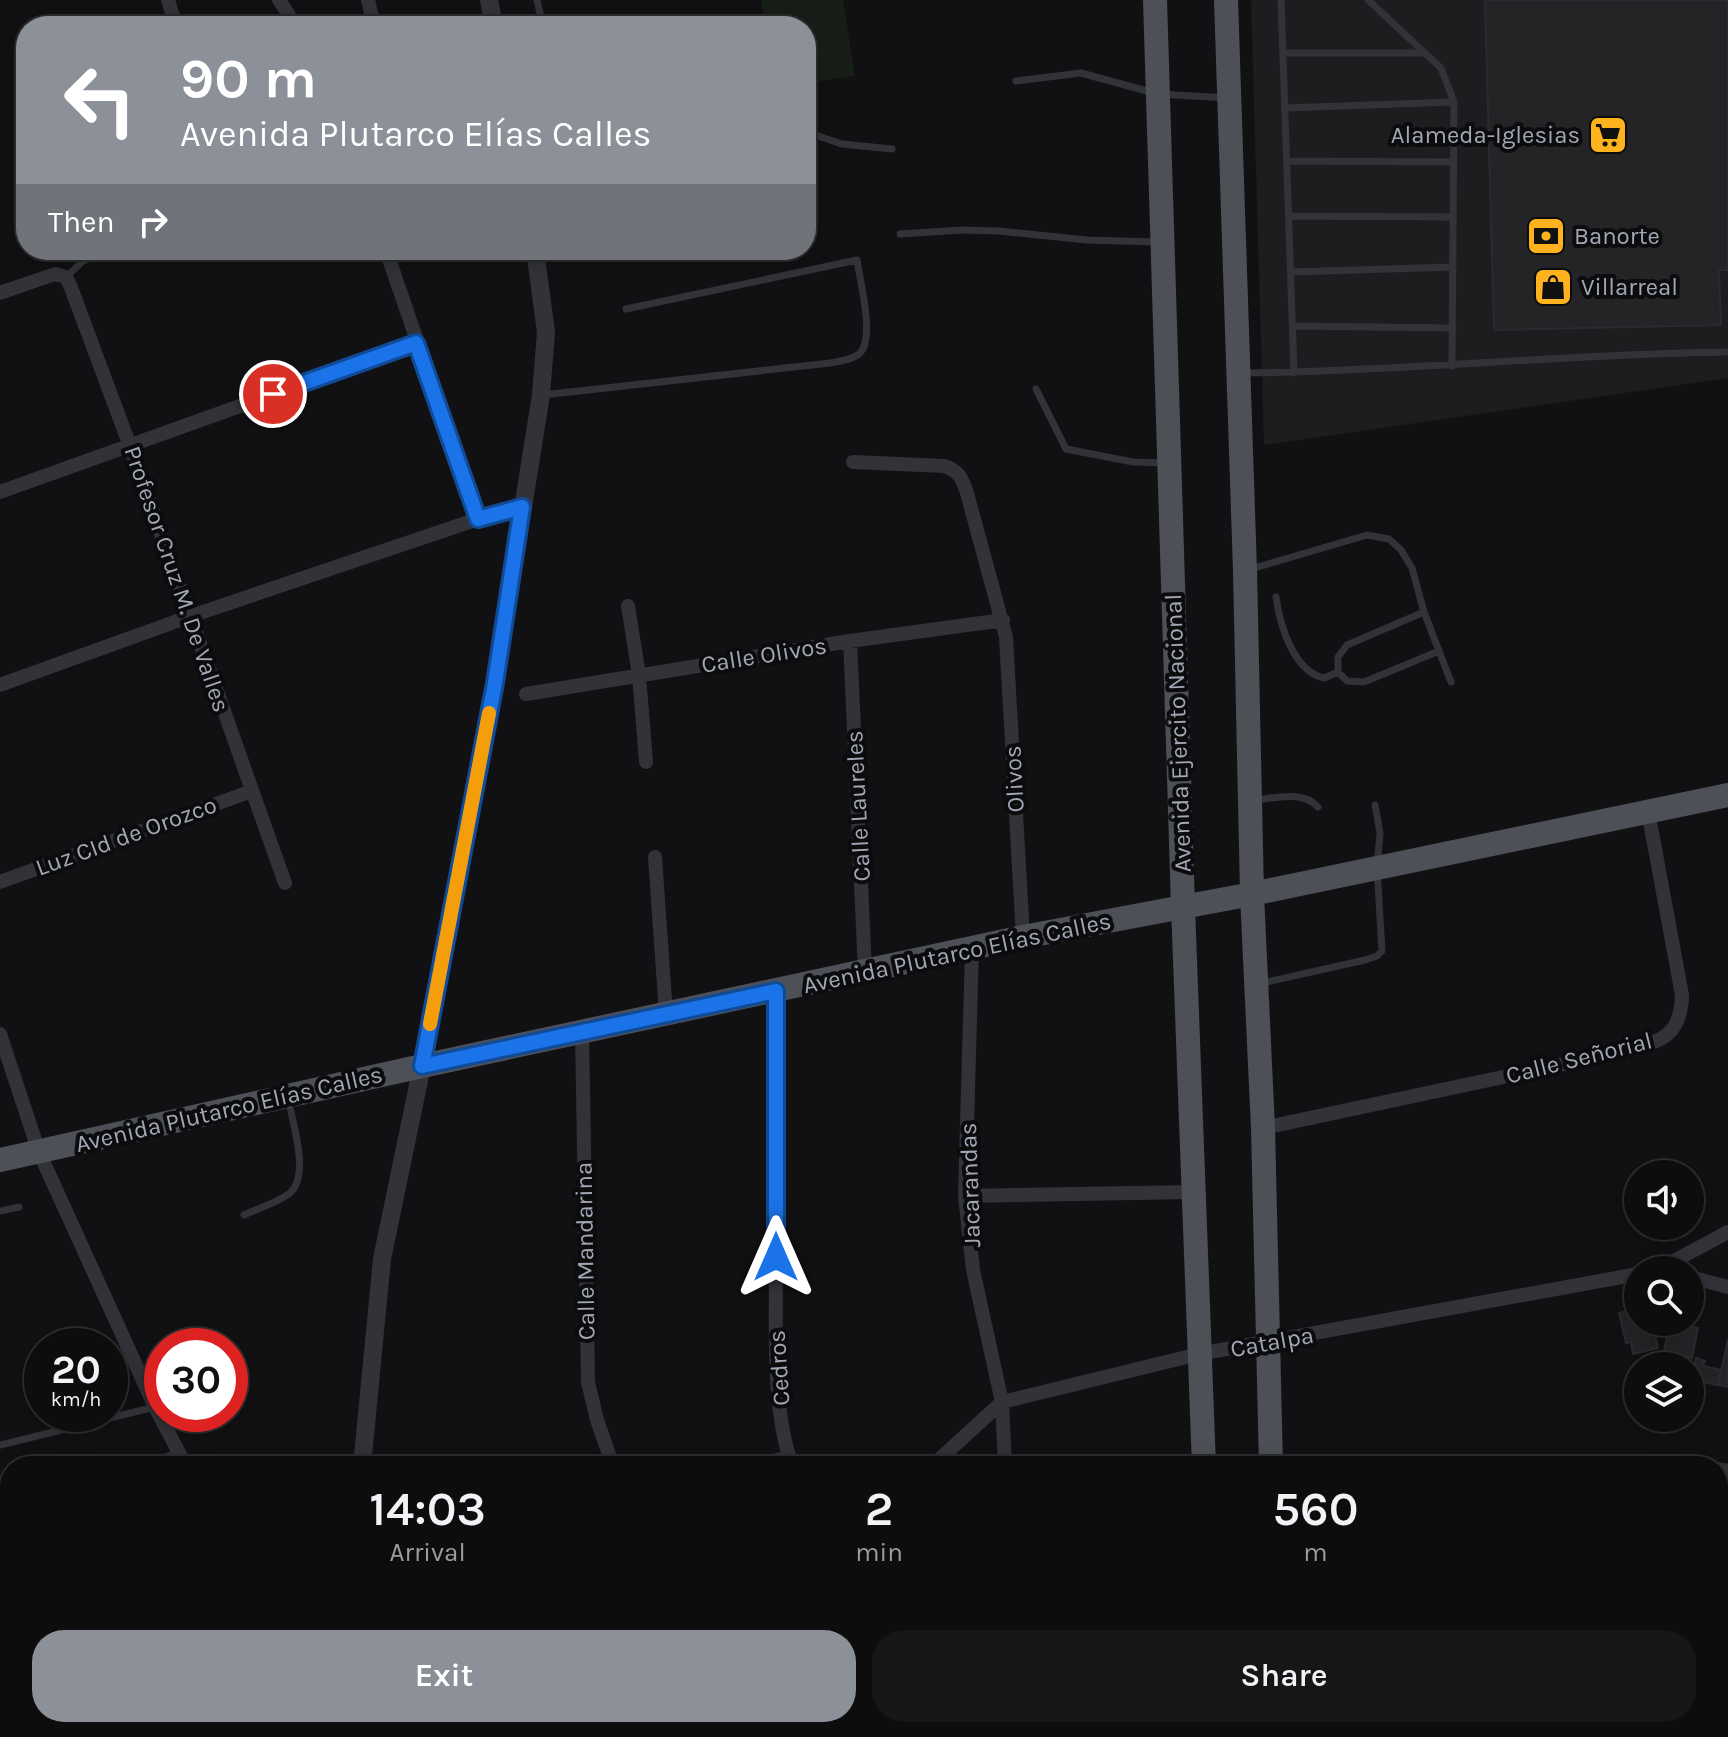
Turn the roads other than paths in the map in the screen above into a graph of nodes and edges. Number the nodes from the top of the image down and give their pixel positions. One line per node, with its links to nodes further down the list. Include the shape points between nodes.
1 (1155, 0): 9 (main road, Avenida Ejercito Nacional)
2 (1226, 0): 10 (main road)
3 (1281, 0): 6 (lane)
4 (1360, 0): 5 (lane)
5 (1368, 0): 7 (lane)
6 (1283, 53): 7 (lane); 12 (lane)
7 (1425, 53): 11 (lane, via 1441,68)
8 (1016, 81): 9 (lane, via 1081,73)
9 (1158, 94): 10 (lane); 20 (main road, Avenida Ejercito Nacional)
10 (1229, 98): 35 (main road)
11 (1454, 102): 12 (lane); 16 (lane)
12 (1285, 108): 15 (lane)
13 (816, 135): 14 (lane)
14 (892, 149)
15 (1287, 161): 16 (lane); 17 (lane)
16 (1454, 162): 18 (lane)
17 (1289, 216): 18 (lane); 25 (lane)
18 (1453, 217): 24 (lane)
19 (900, 234): 20 (lane, via 999,231)
20 (1163, 242): 40 (main road, Avenida Ejercito Nacional)
21 (86, 260): 26 (lane)
22 (389, 260): 31 (street)
23 (536, 260): 37 (street, via 546,332)
24 (1453, 267): 25 (lane); 30 (lane)
25 (1291, 272): 29 (lane)
26 (66, 277): 27 (street, via 55,274); 38 (street, Profesor Cruz M. De Valles)
27 (0, 293)
28 (626, 309): 37 (lane, via 857,260 867,326 860,353 830,363)
29 (1293, 326): 30 (lane); 34 (lane)
30 (1453, 328): 33 (lane)
31 (416, 343): 38 (street); 43 (street)
32 (1728, 352): 33 (lane)
33 (1452, 366): 34 (lane)
34 (1294, 373): 35 (lane)
35 (1238, 374): 44 (main road)
36 (1036, 389): 40 (lane, via 1066,449)
37 (541, 395): 42 (street)
38 (130, 446): 41 (street); 48 (street, Profesor Cruz M. De Valles)
39 (853, 462): 49 (street, Olivos, via 955,470 967,493)
40 (1170, 463): 69 (main road, Avenida Ejercito Nacional)
41 (0, 492)
42 (522, 507): 43 (street); 78 (street, via 495,683)
43 (478, 519): 48 (street)
44 (1245, 571): 47 (lane, via 1367,535 1389,539 1412,568); 60 (main road)
45 (1276, 597): 52 (lane, via 1283,626 1306,670 1324,678)
46 (628, 606): 53 (street)
47 (1424, 612): 51 (lane); 52 (lane, via 1347,645 1338,657)
48 (191, 616): 55 (street); 58 (street, Profesor Cruz M. De Valles)
49 (1003, 620): 50 (street, Calle Olivos); 70 (street, Olivos)
50 (850, 641): 53 (street, Calle Olivos); 72 (street, Calle Laureles)
51 (1439, 651): 52 (lane, via 1364,682 1347,681); 54 (lane)
52 (1338, 672)
53 (639, 675): 56 (street, Calle Olivos); 57 (street)
54 (1451, 682)
55 (0, 685)
56 (526, 694)
57 (646, 762)
58 (252, 791): 66 (street, Luz CId de Orozco); 67 (street, Profesor Cruz M. De Valles)
59 (1728, 795): 63 (main road, Avenida Plutarco Elías Calles)
60 (1249, 801): 62 (lane, via 1299,796); 68 (main road)
61 (1375, 805): 65 (lane, via 1380,833)
62 (1318, 807)
63 (1648, 811): 65 (main road, Avenida Plutarco Elías Calles); 80 (street, Calle Señorial, via 1682,995 1682,1013 1669,1035 1625,1051)
64 (655, 857): 75 (street)
65 (1377, 868): 68 (main road, Avenida Plutarco Elías Calles); 73 (lane, via 1383,943 1377,956)
66 (0, 882)
67 (285, 883)
68 (1252, 894): 69 (main road, Avenida Plutarco Elías Calles); 73 (main road)
69 (1183, 907): 70 (main road, Avenida Plutarco Elías Calles); 83 (main road, Avenida Ejercito Nacional)
70 (1023, 937): 71 (main road, Avenida Plutarco Elías Calles)
71 (972, 949): 72 (main road, Avenida Plutarco Elías Calles); 84 (street, Jacarandas)
72 (865, 972): 74 (main road, Avenida Plutarco Elías Calles)
73 (1256, 984): 80 (main road)
74 (776, 991): 75 (main road, Avenida Plutarco Elías Calles); 105 (street, Cedros, via 776,1346)
75 (666, 1014): 76 (main road, Avenida Plutarco Elías Calles)
76 (582, 1031): 78 (main road, Avenida Plutarco Elías Calles); 104 (street, Calle Mandarina, via 588,1382)
77 (0, 1034): 81 (street)
78 (422, 1066): 79 (main road, Avenida Plutarco Elías Calles); 103 (street, via 382,1259)
79 (287, 1096): 81 (main road, Avenida Plutarco Elías Calles); 87 (lane, via 301,1171 297,1185 281,1199)
80 (1263, 1128): 93 (main road)
81 (39, 1152): 82 (main road, Avenida Plutarco Elías Calles); 95 (street)
82 (0, 1160)
83 (1194, 1192): 84 (street); 94 (main road, Avenida Ejercito Nacional)
84 (965, 1196): 96 (street, Jacarandas, via 973,1270)
85 (19, 1207): 86 (lane)
86 (0, 1211)
87 (244, 1215)
88 (1728, 1232): 89 (street)
89 (1685, 1256)
90 (1624, 1277): 93 (street, Catalpa)
91 (1704, 1281): 92 (street)
92 (1728, 1287)
93 (1268, 1343): 94 (street, Catalpa); 109 (main road)
94 (1199, 1354): 96 (street, Catalpa); 108 (main road, Avenida Ejercito Nacional)
95 (144, 1383)
96 (1002, 1402): 106 (street, Catalpa); 107 (street, Jacarandas)
97 (144, 1410): 99 (lane)
98 (168, 1432): 100 (street)
99 (0, 1445)
100 (178, 1452): 101 (lane); 102 (street)
101 (168, 1456)
102 (180, 1456)
103 (363, 1456)
104 (610, 1456)
105 (790, 1456)
106 (943, 1456)
107 (1005, 1456)
108 (1204, 1456)
109 (1271, 1456)

